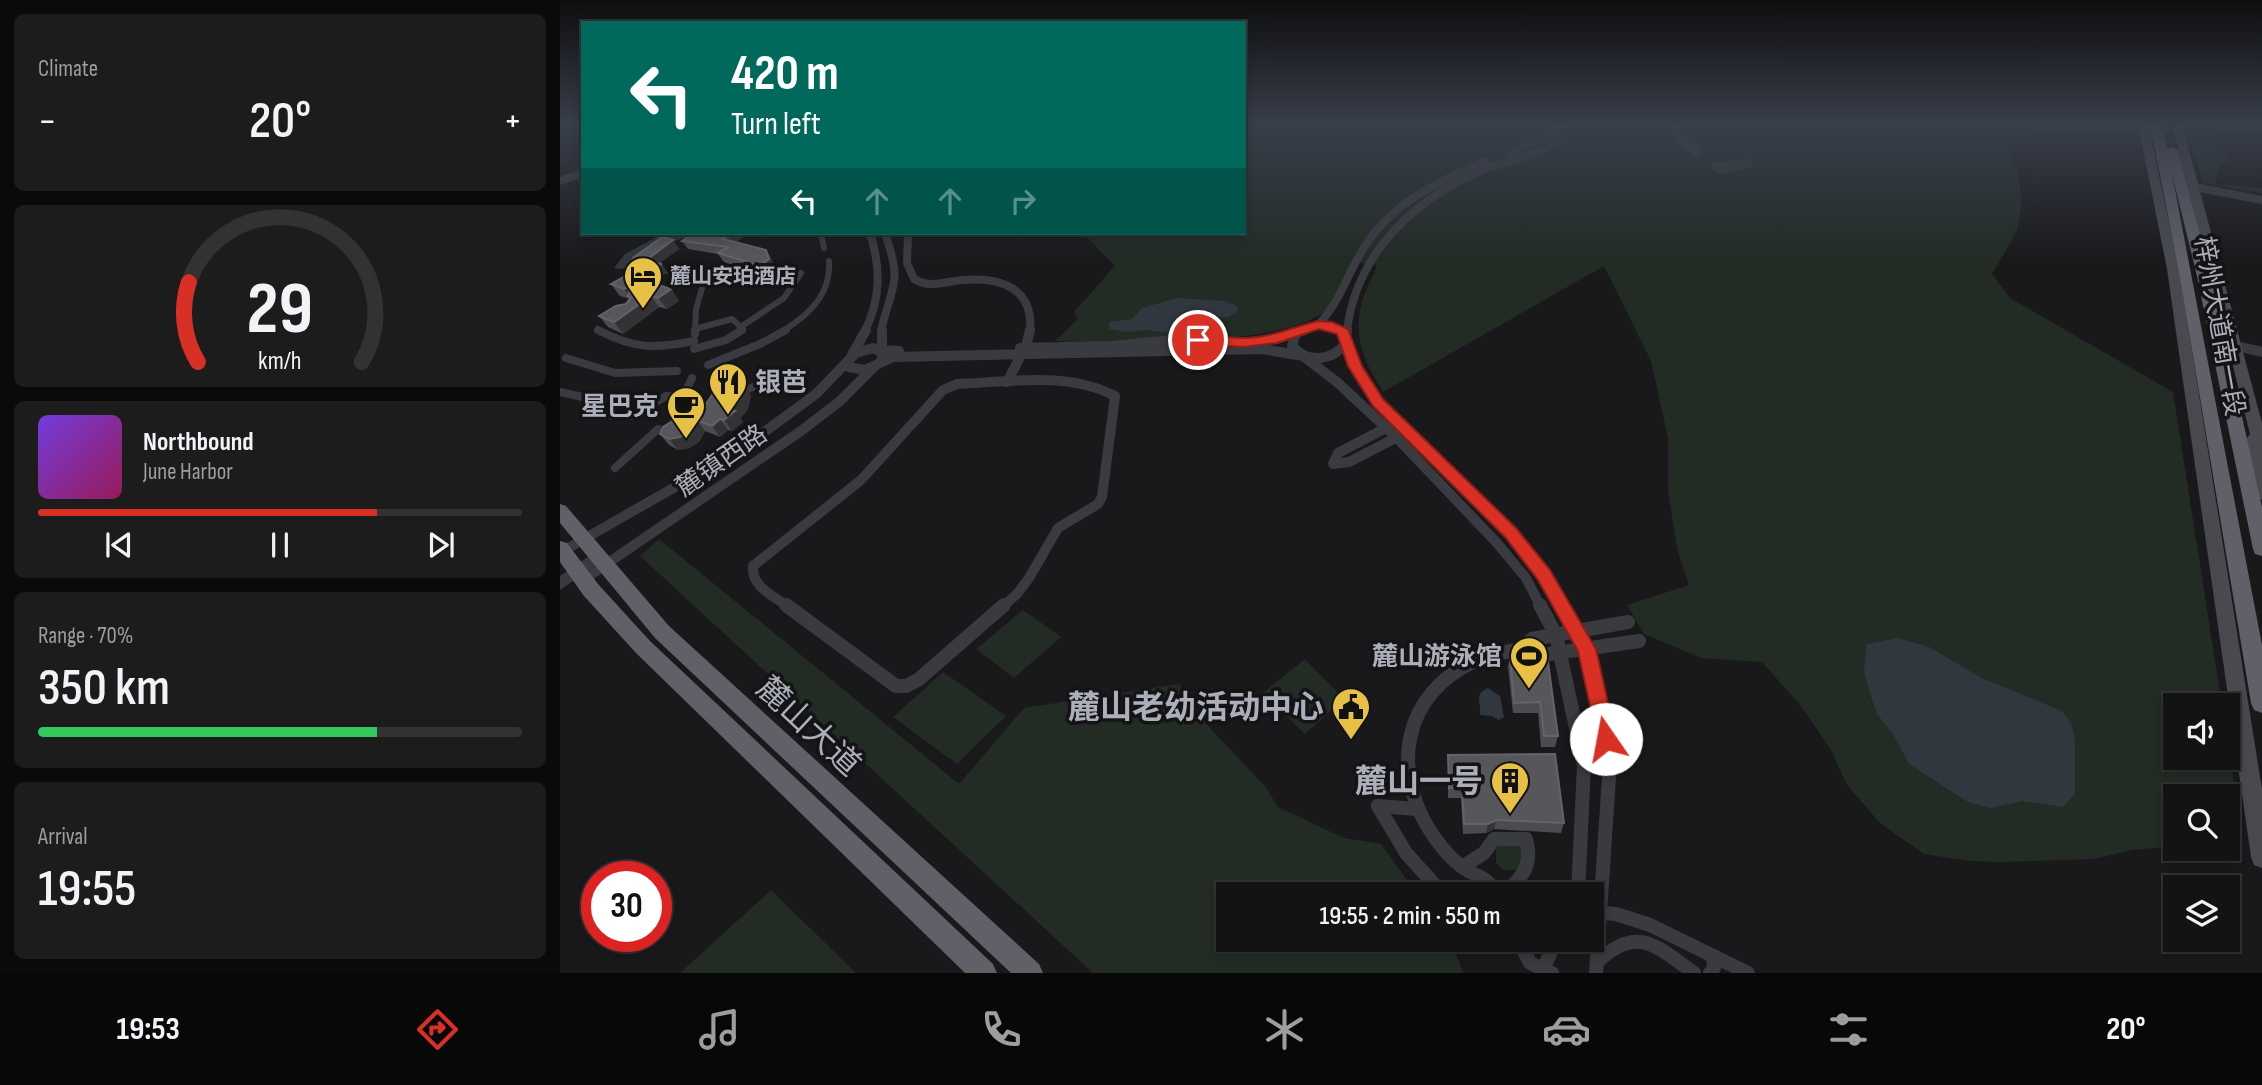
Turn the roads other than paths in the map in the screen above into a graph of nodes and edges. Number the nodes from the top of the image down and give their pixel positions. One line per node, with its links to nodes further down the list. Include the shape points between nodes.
1 (1465, 169): 21 (street, via 1416,193 1397,208 1364,247)
2 (1486, 169): 21 (street, via 1426,201 1396,227)
3 (2156, 169): 68 (main road)
4 (2162, 169): 66 (highway, 梓州大道南一段, via 2186,272)
5 (2178, 169): 15 (highway, 梓州大道南一段)
6 (2190, 169): 9 (main road)
7 (581, 174): 8 (street)
8 (560, 181)
9 (2195, 187): 10 (street); 17 (main road)
10 (2262, 200)
11 (821, 235): 16 (street)
12 (871, 235): 36 (street, via 880,264 878,299)
13 (885, 235): 31 (street, via 896,278 879,341)
14 (908, 235): 32 (street, via 905,256 917,281 991,281 1021,292 1029,301 1031,319)
15 (2195, 237): 17 (main road); 54 (highway, 梓州大道南一段)
16 (824, 248)
17 (2212, 258): 30 (main road)
18 (829, 261): 38 (street, via 830,280 824,293 796,323)
19 (801, 273): 23 (street, via 782,301)
20 (706, 274): 24 (street)
21 (1352, 285): 22 (street); 27 (street)
22 (1318, 325): 26 (street); 27 (street, via 1336,328)
23 (742, 327): 24 (street, via 732,320); 28 (street, via 737,335)
24 (695, 329): 28 (street)
25 (598, 330): 28 (street, via 639,348)
26 (1296, 333): 29 (street); 34 (street, via 1292,346)
27 (1346, 340): 34 (street, via 1343,350 1325,358); 49 (street, via 1363,381)
28 (694, 345): 37 (street)
29 (1243, 346): 32 (street); 34 (street)
30 (2236, 346): 33 (street); 46 (main road)
31 (882, 350): 32 (street); 36 (street, via 867,349); 39 (street, via 885,356)
32 (1021, 352): 39 (street, via 893,356); 43 (street)
33 (2262, 352)
34 (1303, 356): 47 (street)
35 (566, 358): 40 (street, via 615,373)
36 (850, 358): 39 (street, via 849,367 855,370); 55 (street, via 807,402 745,447)
37 (693, 362)
38 (708, 365)
39 (877, 365): 57 (street, 麓镇西路, via 798,434)
40 (677, 372)
41 (692, 378): 44 (street, via 682,398 666,396 632,416 611,416 613,404)
42 (767, 382): 45 (street)
43 (1007, 383): 43 (street, via 1069,381 1115,396 1102,498 1058,528 1017,594 918,680 896,686 756,583 754,566 861,480 943,390 957,384)
44 (560, 392)
45 (732, 395)
46 (2254, 416): 51 (main road); 54 (main road)
47 (1386, 428): 49 (street); 50 (street); 50 (street, via 1338,453 1333,464 1349,462)
48 (658, 429): 52 (street)
49 (1409, 431): 50 (street); 60 (street, via 1511,533 1544,575)
50 (1396, 437): 61 (street, via 1526,578)
51 (2262, 451)
52 (615, 468)
53 (560, 511): 55 (highway, 麓山大道)
54 (2256, 520): 56 (highway, 梓州大道南一段)
55 (568, 546): 57 (highway, 麓山大道); 58 (highway, 麓山大道)
56 (2262, 550)
57 (602, 561): 58 (street); 82 (highway, 麓山大道, via 662,632)
58 (573, 578): 81 (highway, 麓山大道)
59 (1628, 622): 60 (street)
60 (1578, 631): 61 (street); 64 (street)
61 (1556, 635): 63 (street, via 1532,639); 65 (street)
62 (1639, 641): 64 (street)
63 (1524, 648): 65 (street, via 1542,655); 67 (street, via 1474,661 1434,691 1420,709 1406,752 1406,777)
64 (1587, 649): 65 (street); 74 (street, via 1611,762)
65 (1561, 653): 73 (street, via 1584,765)
66 (2262, 703)
67 (1416, 809): 69 (street); 70 (street, via 1378,806 1395,838)
68 (2262, 857)
69 (1462, 867): 71 (street); 72 (street, via 1484,853 1493,839 1526,839 1531,852 1527,869)
70 (1429, 882)
71 (1489, 882)
72 (1515, 882)
73 (1579, 882)
74 (1600, 882)
75 (1604, 914): 78 (street, via 1616,914)
76 (1525, 952): 80 (street, via 1530,962)
77 (1553, 952): 80 (street)
78 (1713, 956): 84 (street); 85 (street)
79 (1596, 967): 83 (street, via 1618,944 1635,941 1665,951)
80 (1546, 972)
81 (984, 973)
82 (1030, 973)
83 (1694, 973)
84 (1710, 973)
85 (1748, 973)

